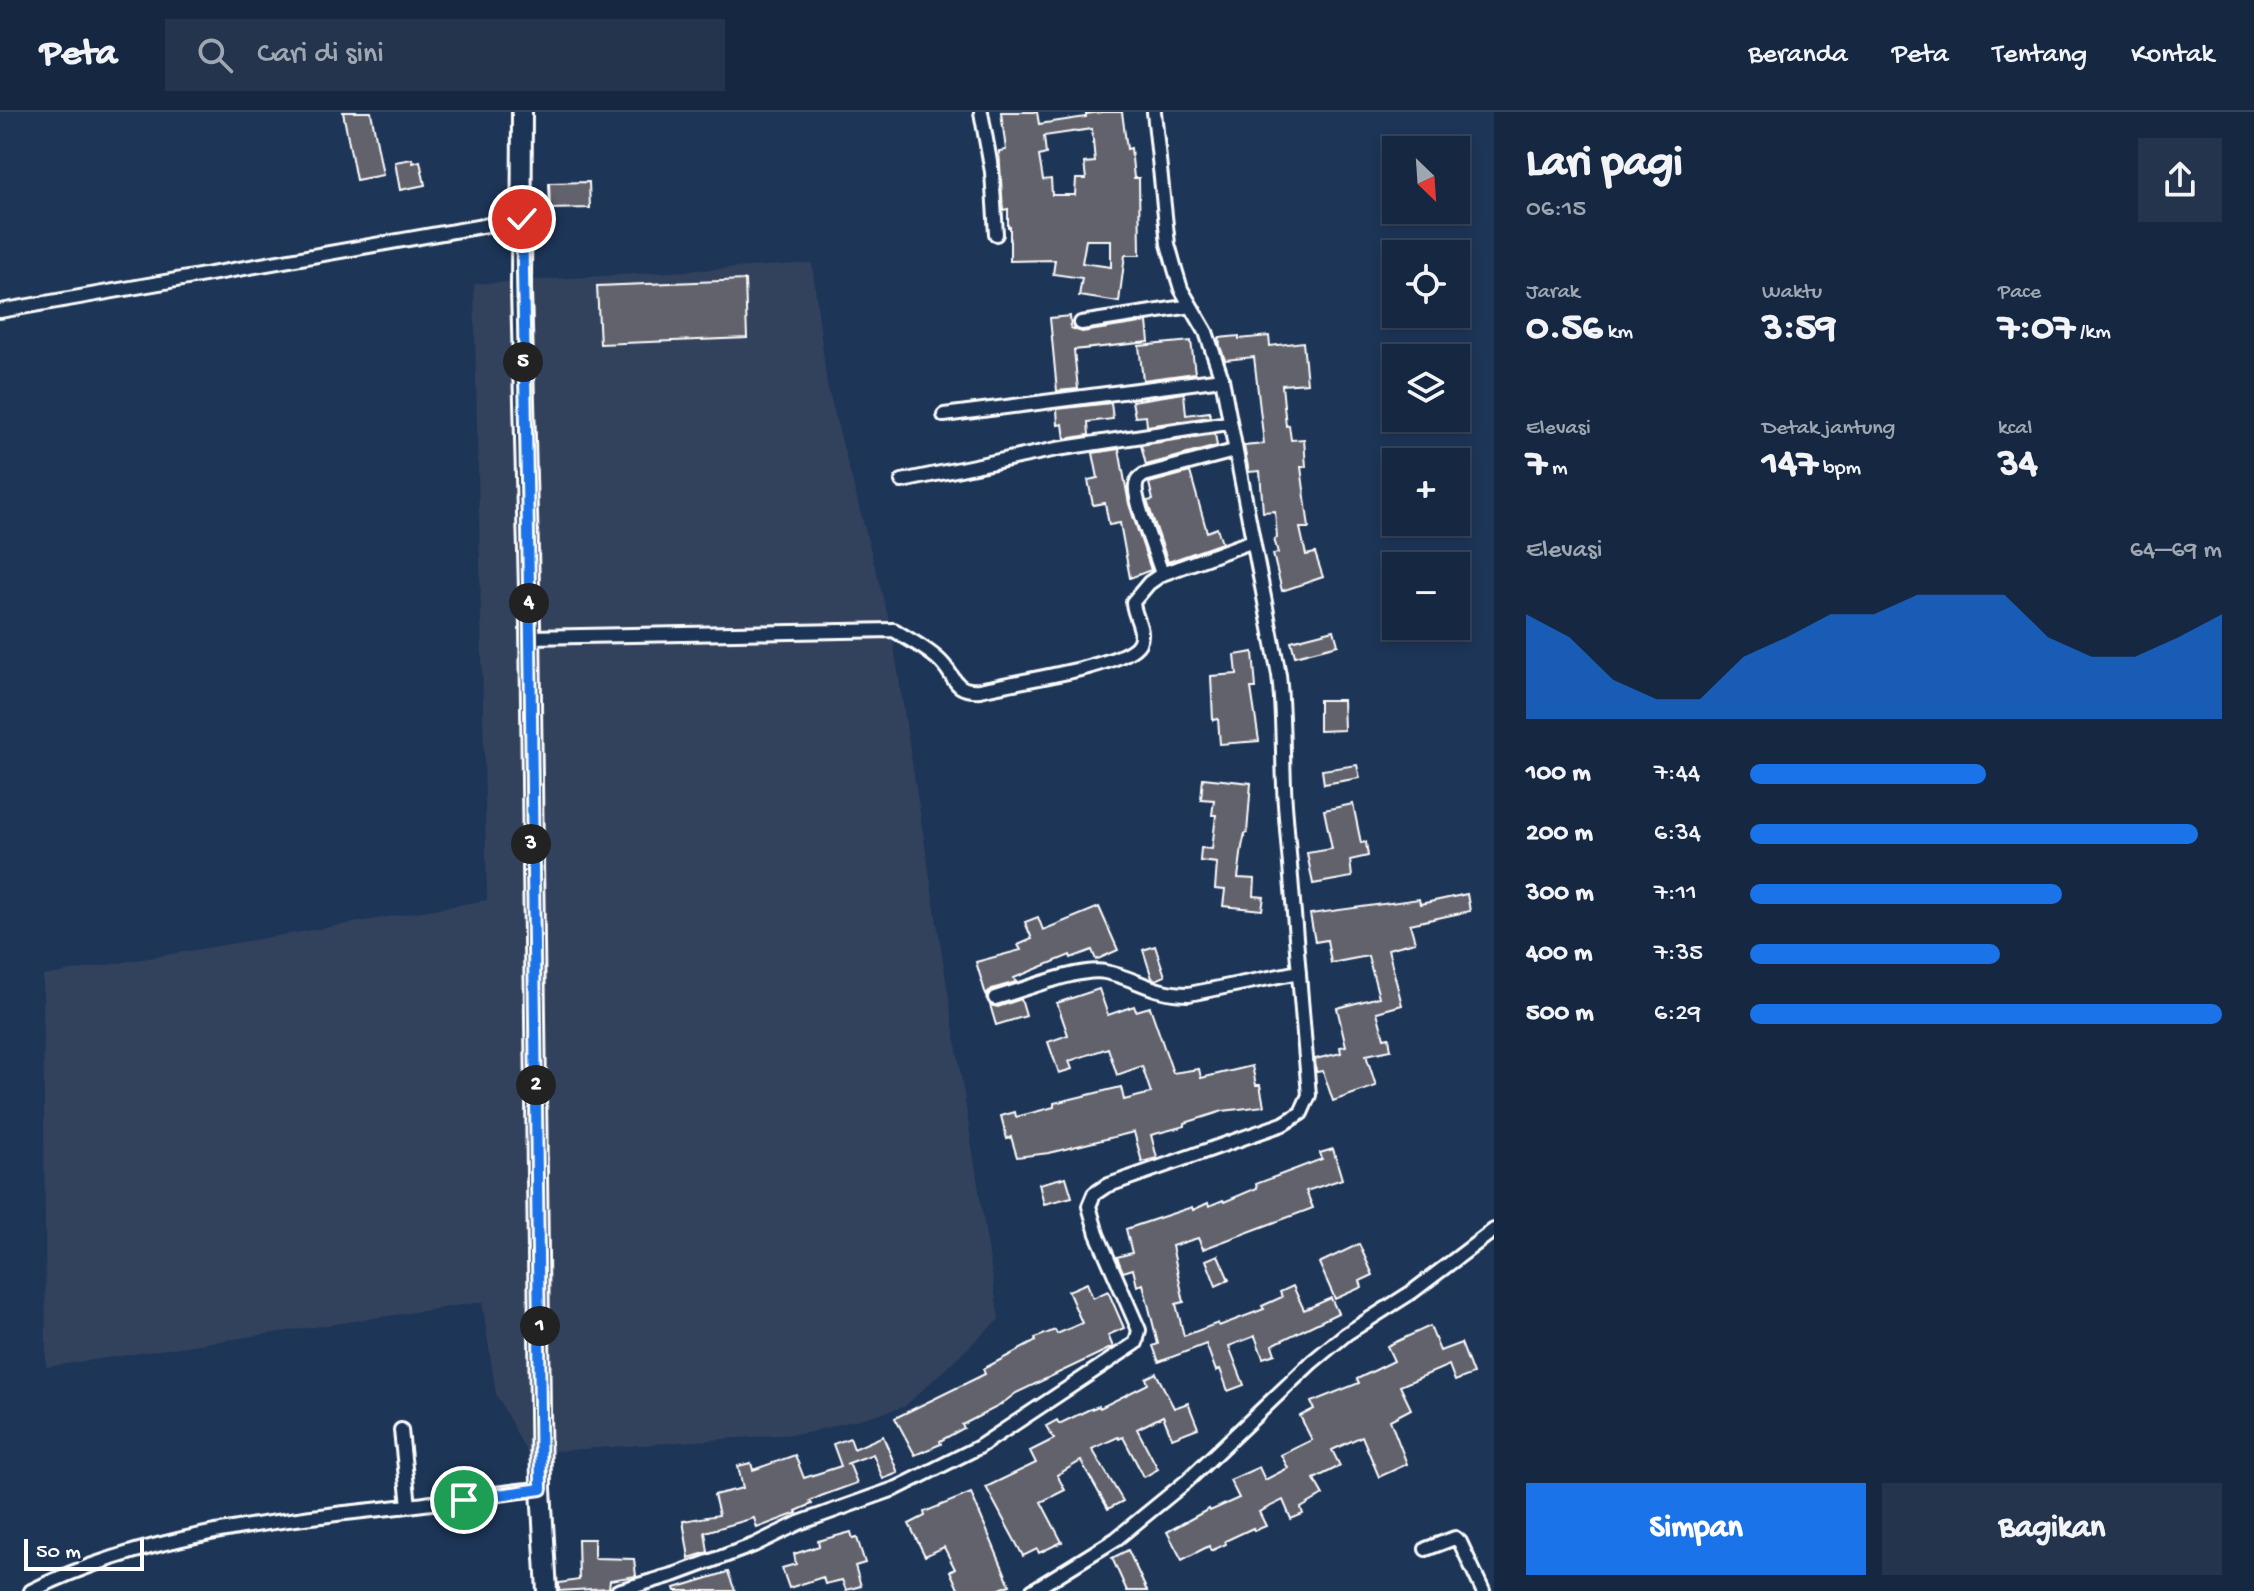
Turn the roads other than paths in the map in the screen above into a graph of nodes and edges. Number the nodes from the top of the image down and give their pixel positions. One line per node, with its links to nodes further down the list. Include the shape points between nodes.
1 (522, 112): 4 (main road)
2 (981, 112): 5 (street)
3 (1154, 112): 6 (street, via 1168,244)
4 (515, 220): 7 (street); 16 (main road)
5 (996, 234)
6 (1191, 306): 8 (street); 9 (street)
7 (0, 311)
8 (1081, 323)
9 (1222, 379): 10 (street); 11 (street)
10 (944, 415)
11 (1228, 423): 12 (street); 13 (street, via 1057,449)
12 (1234, 451): 14 (street); 15 (street, via 1136,481)
13 (902, 481)
14 (1253, 541): 15 (street); 17 (street, via 1284,721 1282,763)
15 (1162, 574): 16 (street, via 1133,602 1141,634 1134,649 1103,664 980,690 955,683 942,662 894,630)
16 (530, 637): 21 (main road)
17 (1299, 972): 18 (street, via 1172,994 1089,971); 26 (street, via 1309,1095 1301,1113 1256,1135 1094,1194 1089,1206 1139,1330 1136,1343 979,1447 897,1488 676,1574)
18 (995, 998)
19 (1494, 1230): 27 (street, via 1346,1334 1116,1539)
20 (401, 1430): 22 (street)
21 (534, 1490): 22 (street); 25 (main road)
22 (409, 1506): 24 (street, via 261,1524 123,1553)
23 (1426, 1549): 28 (street, via 1455,1538)
24 (31, 1591)
25 (547, 1591)
26 (618, 1591)
27 (1032, 1591)
28 (1483, 1591)

